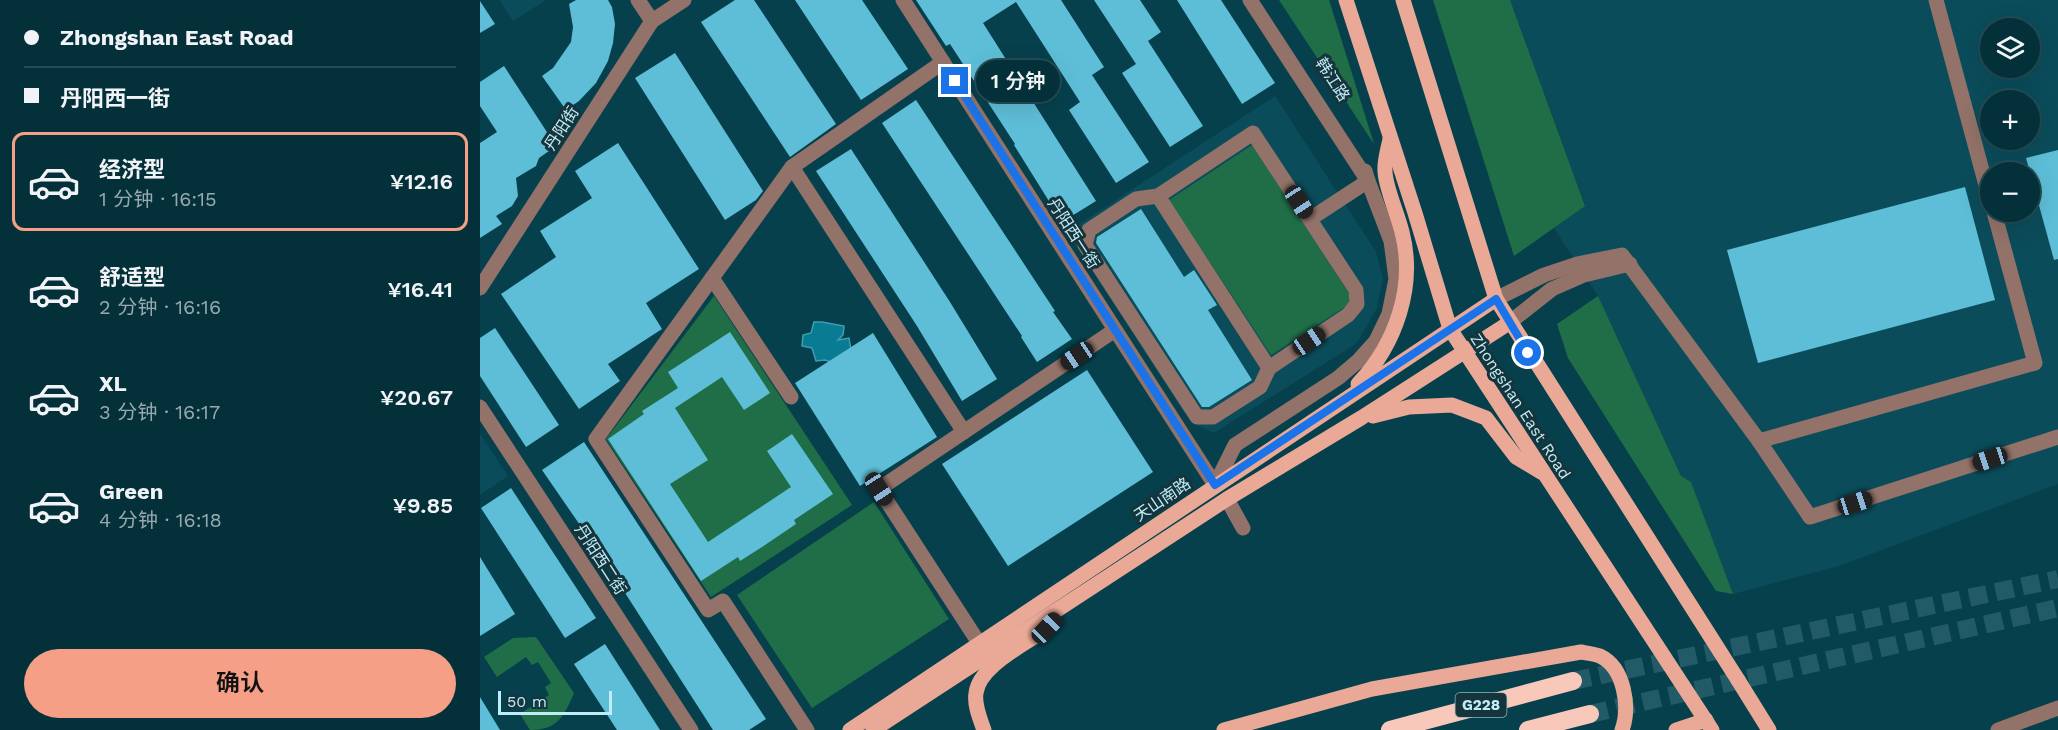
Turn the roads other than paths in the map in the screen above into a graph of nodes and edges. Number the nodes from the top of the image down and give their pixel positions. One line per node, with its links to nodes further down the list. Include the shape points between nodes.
1 (639, 0): 9 (street)
2 (684, 0): 9 (street, 丹阳街)
3 (903, 0): 10 (street, 丹阳西一街)
4 (1250, 0): 14 (street)
5 (1260, 0): 14 (street, 韩江路, via 1358,151)
6 (1346, 0): 11 (main road, Zhongshan East Road)
7 (1403, 0): 21 (main road, Zhongshan East Road)
8 (1936, 0): 12 (street)
9 (652, 21): 20 (street, 丹阳街)
10 (943, 62): 13 (street); 24 (street, 丹阳西一街)
11 (1390, 136): 23 (main road, Zhongshan East Road); 28 (main road, via 1385,171 1403,234 1408,268 1404,298 1385,346)
12 (1980, 163)
13 (792, 167): 19 (street); 31 (street)
14 (1368, 181): 16 (street); 35 (street, via 1390,241 1396,279 1389,314 1376,341 1338,378 1235,445)
15 (1158, 196): 16 (street, via 1253,133); 26 (street); 26 (street, via 1136,199 1089,230 1085,245 1197,417 1213,417 1260,387)
16 (1310, 219): 26 (street, via 1356,290 1357,304 1348,315)
17 (1997, 222): 33 (street, via 2035,363)
18 (1630, 264): 21 (street, via 1622,255 1577,264); 22 (street, via 1584,275 1552,289); 33 (street)
19 (712, 278): 27 (street); 45 (street, via 596,439 708,610 723,601)
20 (480, 288)
21 (1496, 299): 22 (main road, Zhongshan East Road); 23 (main road, 天山南路)
22 (1509, 323): 25 (main road); 54 (main road, Zhongshan East Road, bridge)
23 (1450, 329): 25 (main road, Zhongshan East Road); 28 (main road, 天山南路)
24 (1115, 330): 31 (street); 35 (street, 丹阳西一街)
25 (1464, 351): 30 (main road); 34 (main road, Zhongshan East Road)
26 (1269, 368)
27 (791, 397)
28 (1346, 398): 35 (main road, 天山南路)
29 (480, 407): 44 (street, 丹阳西二街)
30 (1361, 418): 34 (main road, via 1409,407 1452,405 1486,418 1516,457); 36 (main road)
31 (964, 432): 39 (street, via 879,489)
32 (2058, 437): 33 (street, via 1810,517)
33 (1758, 441)
34 (1544, 473): 43 (main road, Zhongshan East Road)
35 (1215, 485): 39 (main road, 天山南路)
36 (1227, 499): 37 (street); 38 (main road)
37 (1243, 528)
38 (1075, 599): 47 (main road); 48 (main road, via 1047,628 988,670 978,684 975,695)
39 (979, 643): 46 (main road, 天山南路)
40 (1573, 681): 50 (highway, G228)
41 (2058, 708): 55 (street)
42 (1590, 714): 51 (highway)
43 (1709, 725): 53 (main road)
44 (691, 730)
45 (807, 730)
46 (850, 730)
47 (873, 730)
48 (984, 730)
49 (1224, 730): 52 (main road, via 1372,688 1581,652 1601,656 1614,668 1624,691 1626,720)
50 (1390, 730)
51 (1528, 730)
52 (1622, 730)
53 (1676, 730)
54 (1769, 730)
55 (1998, 730)

